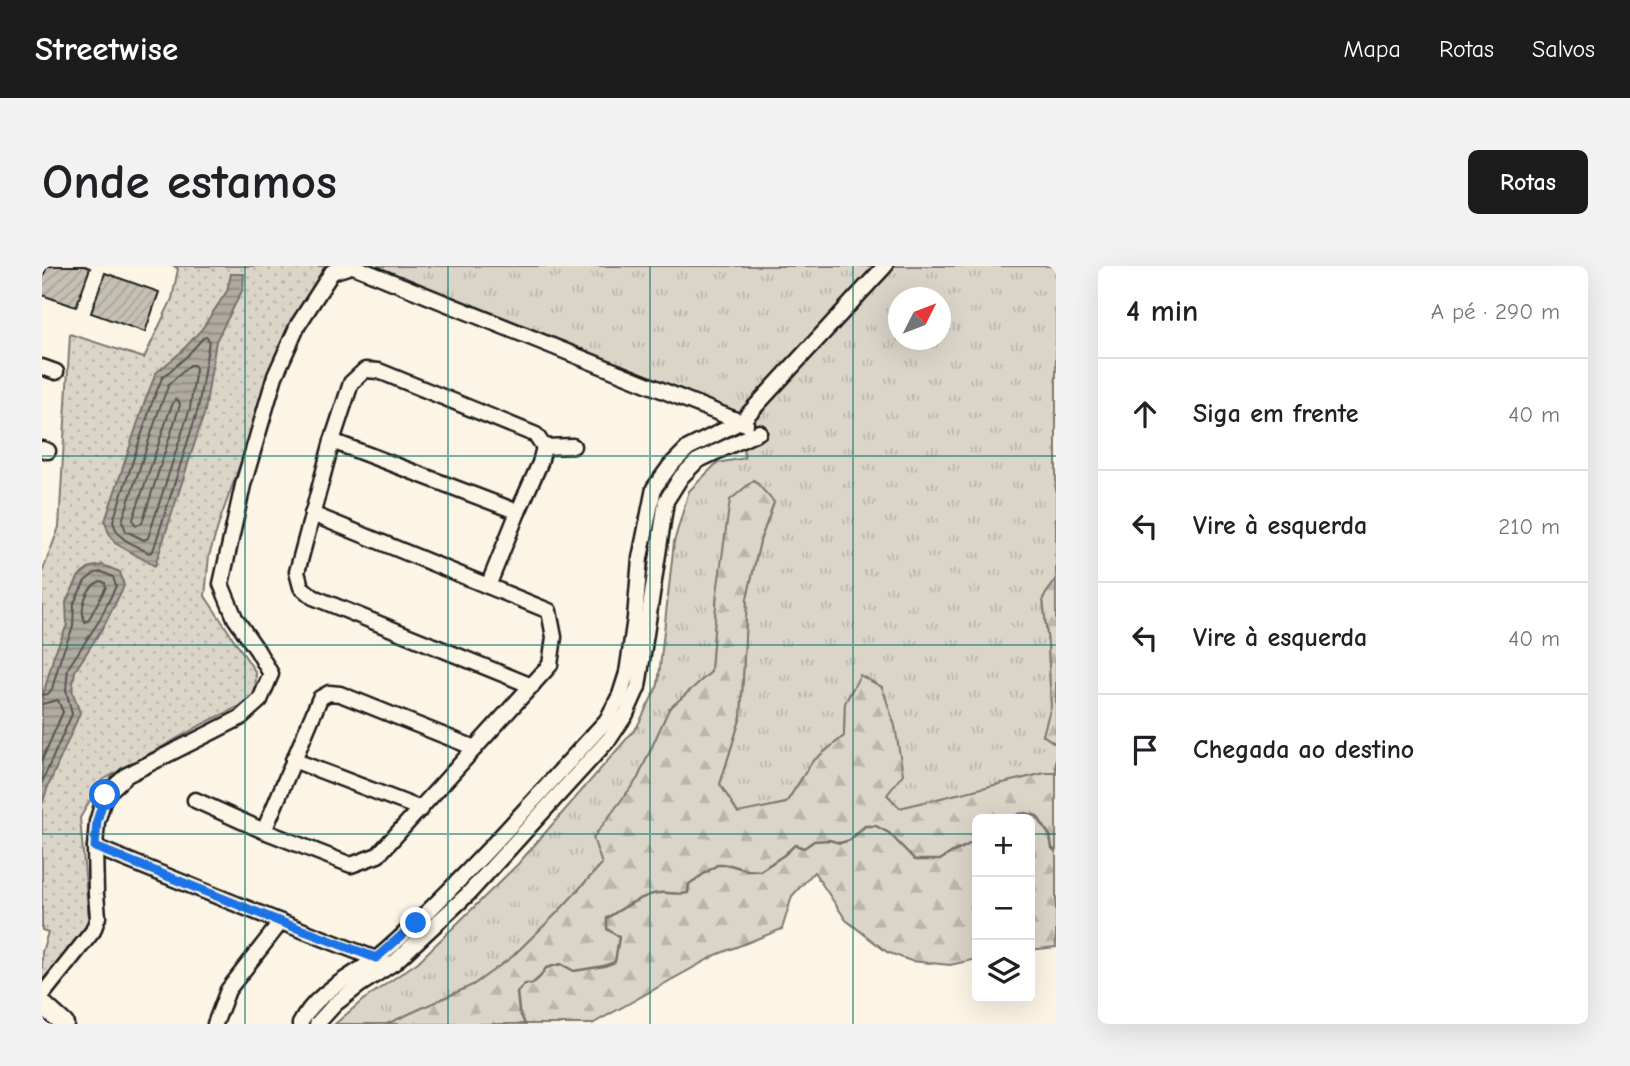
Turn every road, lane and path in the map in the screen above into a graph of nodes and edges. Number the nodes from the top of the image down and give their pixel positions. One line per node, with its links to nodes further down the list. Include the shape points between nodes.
1 (352, 266): 3 (street); 16 (street, via 332,272 298,325 275,376 243,485 221,584 235,618 271,674 260,700 240,719 127,775 105,795)
2 (885, 266): 3 (street)
3 (741, 421): 18 (street, via 688,449 654,488 639,558 627,673 607,720); 18 (street, via 759,432 697,461 666,501 638,687 626,714 610,738 468,894 395,962)
4 (332, 441): 6 (street, via 351,383 365,370 379,371 537,435); 7 (street); 8 (street)
5 (573, 446): 6 (street)
6 (544, 447): 7 (street)
7 (518, 512): 9 (street)
8 (312, 514): 9 (street); 10 (street, via 297,572 301,587 313,597)
9 (488, 586): 10 (street, via 550,611 554,637 550,665)
10 (531, 686): 11 (street)
11 (475, 748): 12 (street, via 330,693 320,698); 14 (street)
12 (293, 760): 14 (street); 15 (street)
13 (195, 800): 15 (street)
14 (421, 809): 15 (street, via 379,855 351,865)
15 (264, 831)
16 (95, 847): 17 (street); 19 (street, via 98,917 93,931)
17 (281, 922): 18 (street); 22 (street, via 228,990)
18 (380, 964): 23 (street, via 345,978 317,1000); 24 (street)
19 (42, 995)
20 (42, 1004): 21 (main road)
21 (64, 1024)
22 (215, 1024)
23 (300, 1024)
24 (317, 1024)

